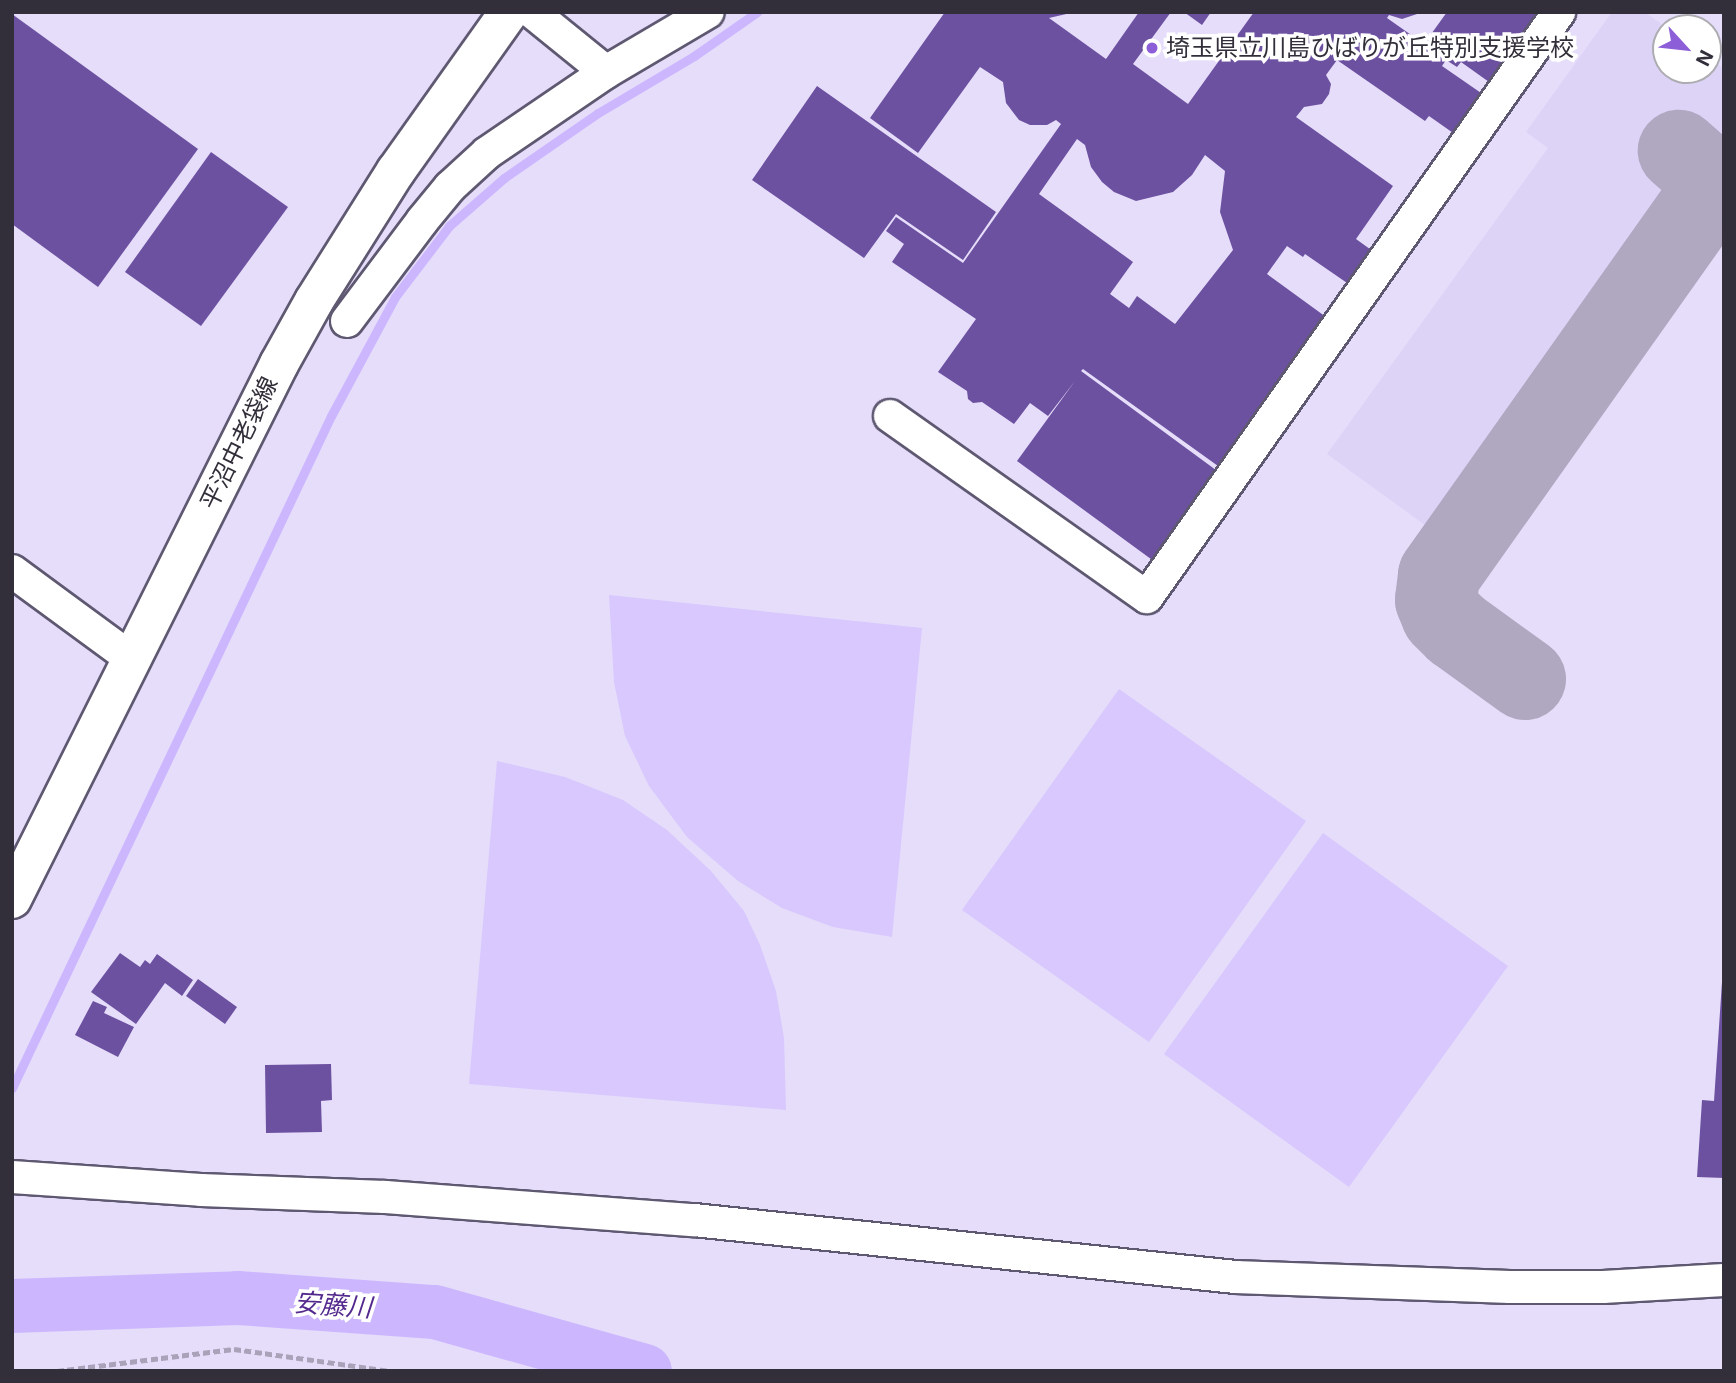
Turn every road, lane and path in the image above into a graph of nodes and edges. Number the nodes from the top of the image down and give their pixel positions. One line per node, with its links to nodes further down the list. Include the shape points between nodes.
1 (509, 12): 9 (main road, 平沼中老袋線, via 396,172 314,300)
2 (532, 12): 5 (street)
3 (708, 12): 5 (street)
4 (1559, 12): 7 (street, via 1147,597)
5 (606, 72): 6 (street, via 487,153 450,187)
6 (347, 321)
7 (890, 416)
8 (12, 570): 9 (street)
9 (132, 659): 10 (main road, 平沼中老袋線)
10 (14, 890)
11 (12, 1177): 12 (street, via 385,1197 694,1220 1235,1277 1536,1287)
12 (1724, 1280)
13 (57, 1371): 14 (path, via 234,1349)
14 (391, 1371)

